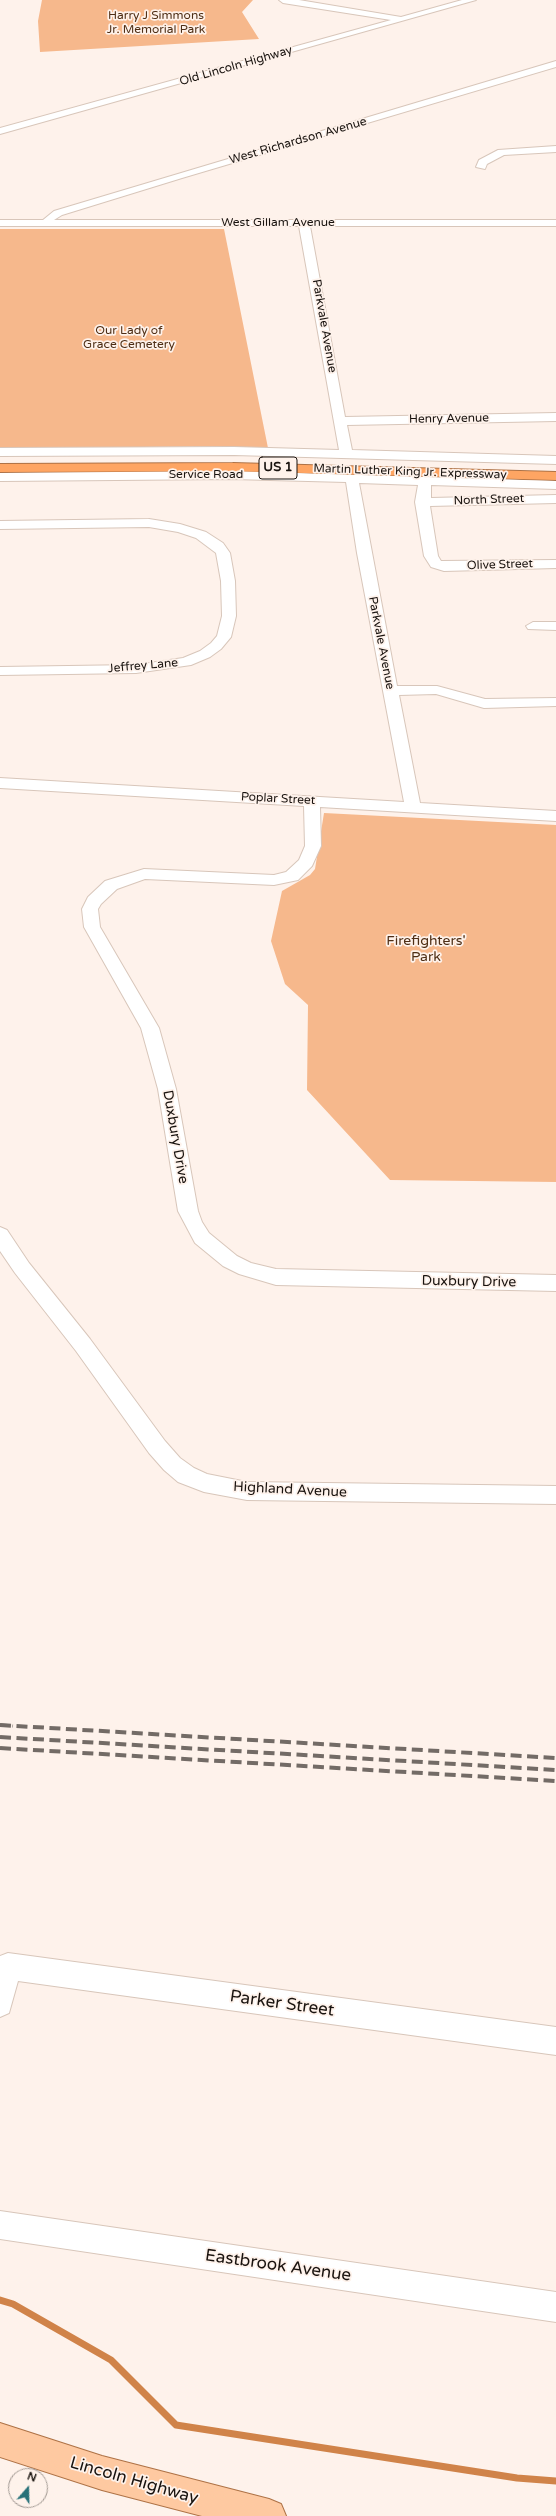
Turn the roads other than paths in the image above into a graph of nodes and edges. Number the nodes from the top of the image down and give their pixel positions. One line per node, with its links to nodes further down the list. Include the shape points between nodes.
1 (283, 0): 3 (street)
2 (472, 0): 3 (street, Old Lincoln Highway)
3 (404, 19): 5 (street, Old Lincoln Highway)
4 (556, 64): 9 (street, West Richardson Avenue, via 58,214)
5 (0, 131)
6 (556, 149): 7 (street, via 502,152 483,162)
7 (481, 167)
8 (0, 223): 9 (street, West Gillam Avenue)
9 (43, 223): 10 (street, West Gillam Avenue)
10 (304, 223): 11 (street, West Gillam Avenue); 13 (street, Parkvale Avenue)
11 (556, 223)
12 (556, 417): 13 (street, Henry Avenue)
13 (341, 421): 15 (street, Parkvale Avenue)
14 (0, 452): 15 (street, Service Road, via 183,450)
15 (346, 454): 16 (street, Service Road)
16 (556, 460)
17 (0, 461): 19 (highway, Martin Luther King Jr. Expressway / US 1, via 241,460)
18 (0, 468): 20 (highway, Martin Luther King Jr. Expressway / US 1, via 233,467)
19 (556, 469)
20 (556, 476)
21 (0, 477): 22 (street, Service Road, via 181,475)
22 (352, 478): 23 (street, Service Road); 32 (street, Parkvale Avenue)
23 (425, 481): 24 (street, Service Road); 26 (street)
24 (556, 485)
25 (556, 499): 26 (street, North Street)
26 (422, 502): 28 (street, Olive Street, via 431,556 436,564 444,567)
27 (0, 525): 31 (street, Jeffrey Lane, via 149,523 180,528 201,535 218,546 223,553 228,581 229,616 224,637 216,646 186,662 136,669)
28 (556, 564)
29 (532, 626): 30 (street)
30 (556, 626)
31 (0, 671)
32 (391, 691): 33 (street, via 437,690 484,704); 36 (street, Parkvale Avenue)
33 (556, 702)
34 (0, 783): 35 (street, Poplar Street)
35 (312, 800): 36 (street, Poplar Street); 39 (street, Duxbury Drive, via 313,846 298,872 286,878 274,880 156,873 132,876 103,891 90,909 92,927 150,1028 167,1089 188,1211 202,1238 230,1261 246,1269 276,1277)
36 (413, 806): 37 (street, Poplar Street)
37 (556, 816)
38 (0, 1235): 40 (street, Highland Avenue, via 22,1268 83,1345 157,1446 172,1464 186,1475 204,1483 247,1491)
39 (556, 1283)
40 (556, 1495)
41 (0, 2004): 42 (street, Parker Street, via 8,1966)
42 (556, 2041)
43 (0, 2225): 44 (street, Eastbrook Avenue)
44 (556, 2307)
45 (0, 2440): 46 (main road, Lincoln Highway, via 102,2473)
46 (269, 2516)

